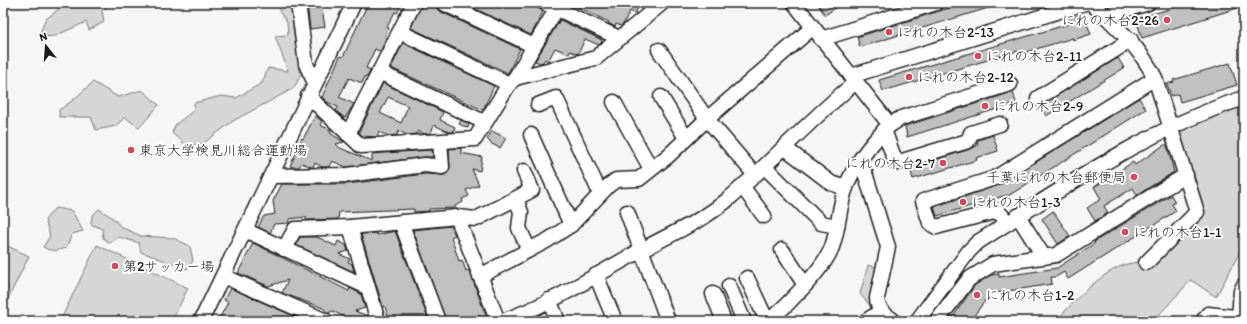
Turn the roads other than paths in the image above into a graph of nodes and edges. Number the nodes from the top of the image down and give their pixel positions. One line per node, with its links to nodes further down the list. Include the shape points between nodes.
1 (298, 3): 24 (street, via 306,64)
2 (354, 3): 24 (street)
3 (414, 3): 14 (street)
4 (443, 3): 18 (street)
5 (936, 3): 16 (street)
6 (1085, 3): 22 (street)
7 (1091, 3): 12 (street)
8 (1148, 3): 12 (street)
9 (658, 4): 15 (street)
10 (796, 4): 13 (street)
11 (554, 5): 15 (street); 18 (street)
12 (1105, 16): 17 (street)
13 (812, 28): 16 (street); 32 (street)
14 (400, 32): 20 (street); 23 (street)
15 (619, 38): 23 (street, via 596,58)
16 (821, 39): 22 (street)
17 (1131, 40): 21 (street); 28 (street)
18 (534, 46): 23 (street)
19 (659, 50): 32 (street)
20 (379, 72): 33 (street); 37 (street)
21 (1155, 78): 35 (street); 55 (street, via 995,178 924,201 930,223 936,227 998,211)
22 (853, 79): 36 (street); 41 (street)
23 (512, 81): 33 (street)
24 (315, 83): 26 (street)
25 (1010, 84): 36 (street, via 901,118)
26 (308, 96): 37 (street); 46 (street)
27 (661, 96): 39 (street)
28 (1038, 98)
29 (1244, 98): 35 (street)
30 (614, 102): 43 (street)
31 (538, 105): 50 (street, via 556,98)
32 (707, 119): 39 (street); 45 (street)
33 (484, 122): 40 (street, via 475,139)
34 (1000, 124): 36 (street, via 971,133 968,142 896,163)
35 (1171, 126): 47 (street); 55 (street, via 1138,143)
36 (887, 128): 42 (street)
37 (348, 134): 40 (street, via 361,146)
38 (531, 135): 57 (street)
39 (686, 138): 43 (street)
40 (440, 142): 46 (street, via 442,167 425,165 347,175)
41 (785, 148): 45 (street); 49 (street, via 831,183)
42 (858, 163): 49 (street); 77 (street, via 865,173 888,247 876,298)
43 (652, 169): 50 (street, via 639,179 616,180)
44 (524, 171): 51 (street, via 532,190)
45 (760, 171): 48 (street); 58 (street, via 821,223)
46 (271, 176): 60 (street)
47 (1186, 176): 65 (street, via 1056,256); 66 (street, via 1197,212)
48 (742, 186): 53 (street); 62 (street, via 725,202 700,218)
49 (846, 188): 58 (street)
50 (600, 193): 57 (street)
51 (516, 199): 54 (street, via 476,219); 63 (street, via 521,212 519,228)
52 (627, 212): 62 (street)
53 (764, 216)
54 (457, 218): 56 (street); 69 (street)
55 (1013, 220): 65 (street); 92 (street, via 978,242 969,251)
56 (401, 222): 59 (street); 82 (street)
57 (571, 225): 63 (street)
58 (837, 226): 71 (street, via 832,248)
59 (350, 227): 61 (street, via 295,229); 74 (street)
60 (244, 230): 61 (street); 68 (street)
61 (284, 249): 74 (street)
62 (642, 249): 67 (street); 87 (street)
63 (529, 250): 69 (street)
64 (782, 250): 71 (street)
65 (1044, 257): 93 (street, via 993,264 969,279)
66 (1146, 263)
67 (596, 275): 76 (street); 86 (street)
68 (223, 276): 79 (street); 80 (street)
69 (480, 276): 83 (street)
70 (747, 278): 90 (street)
71 (805, 285): 90 (street, via 787,306)
72 (1244, 285): 78 (street, via 1241,291)
73 (729, 286): 89 (street)
74 (367, 287): 81 (street)
75 (713, 294): 88 (street)
76 (549, 300): 84 (street); 85 (street)
77 (886, 317): 91 (street)
78 (1242, 318): 94 (street, via 1208,314)
79 (201, 321)
80 (326, 321)
81 (378, 321)
82 (438, 321)
83 (498, 321)
84 (502, 321)
85 (558, 321)
86 (614, 321)
87 (668, 321)
88 (724, 321)
89 (744, 321)
90 (768, 321)
91 (866, 321)
92 (917, 321)
93 (937, 321)
94 (1203, 321)

